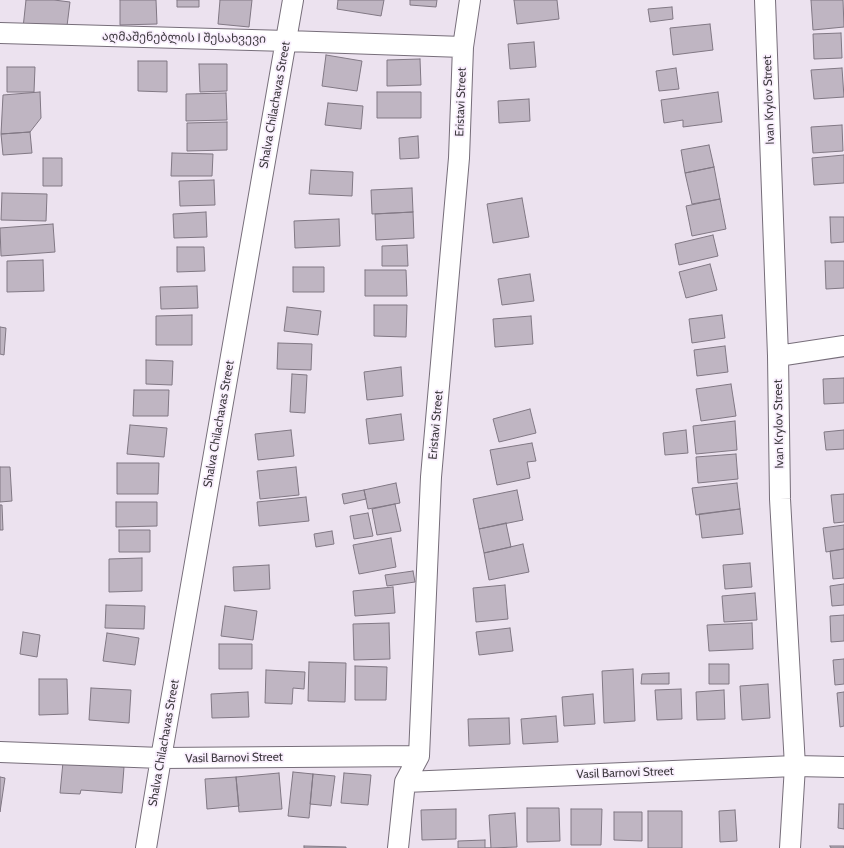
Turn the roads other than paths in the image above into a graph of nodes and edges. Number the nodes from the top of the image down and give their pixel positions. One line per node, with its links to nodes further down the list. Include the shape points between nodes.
1 (293, 0): 5 (street, Shalva Chilachavas Street)
2 (470, 0): 6 (street, Eristavi Street)
3 (765, 0): 8 (street, Ivan Krylov Street)
4 (0, 33): 5 (street, აღმაშენებლის I შესახვევი)
5 (287, 41): 6 (street, აღმაშენებლის I შესახვევი); 11 (street, Shalva Chilachavas Street)
6 (463, 46): 10 (street, Eristavi Street, via 459,158 431,477)
7 (844, 346): 8 (street)
8 (778, 356): 12 (street, Ivan Krylov Street, via 780,500)
9 (0, 752): 11 (street, Vasil Barnovi Street)
10 (419, 756): 11 (street, Vasil Barnovi Street); 14 (street, Eristavi Street)
11 (161, 758): 15 (street, Shalva Chilachavas Street)
12 (795, 766): 13 (street, Vasil Barnovi Street); 14 (street, Vasil Barnovi Street); 17 (street, Ivan Krylov Street)
13 (844, 767)
14 (405, 782): 16 (street, Eristavi Street)
15 (146, 848)
16 (398, 848)
17 (790, 848)

